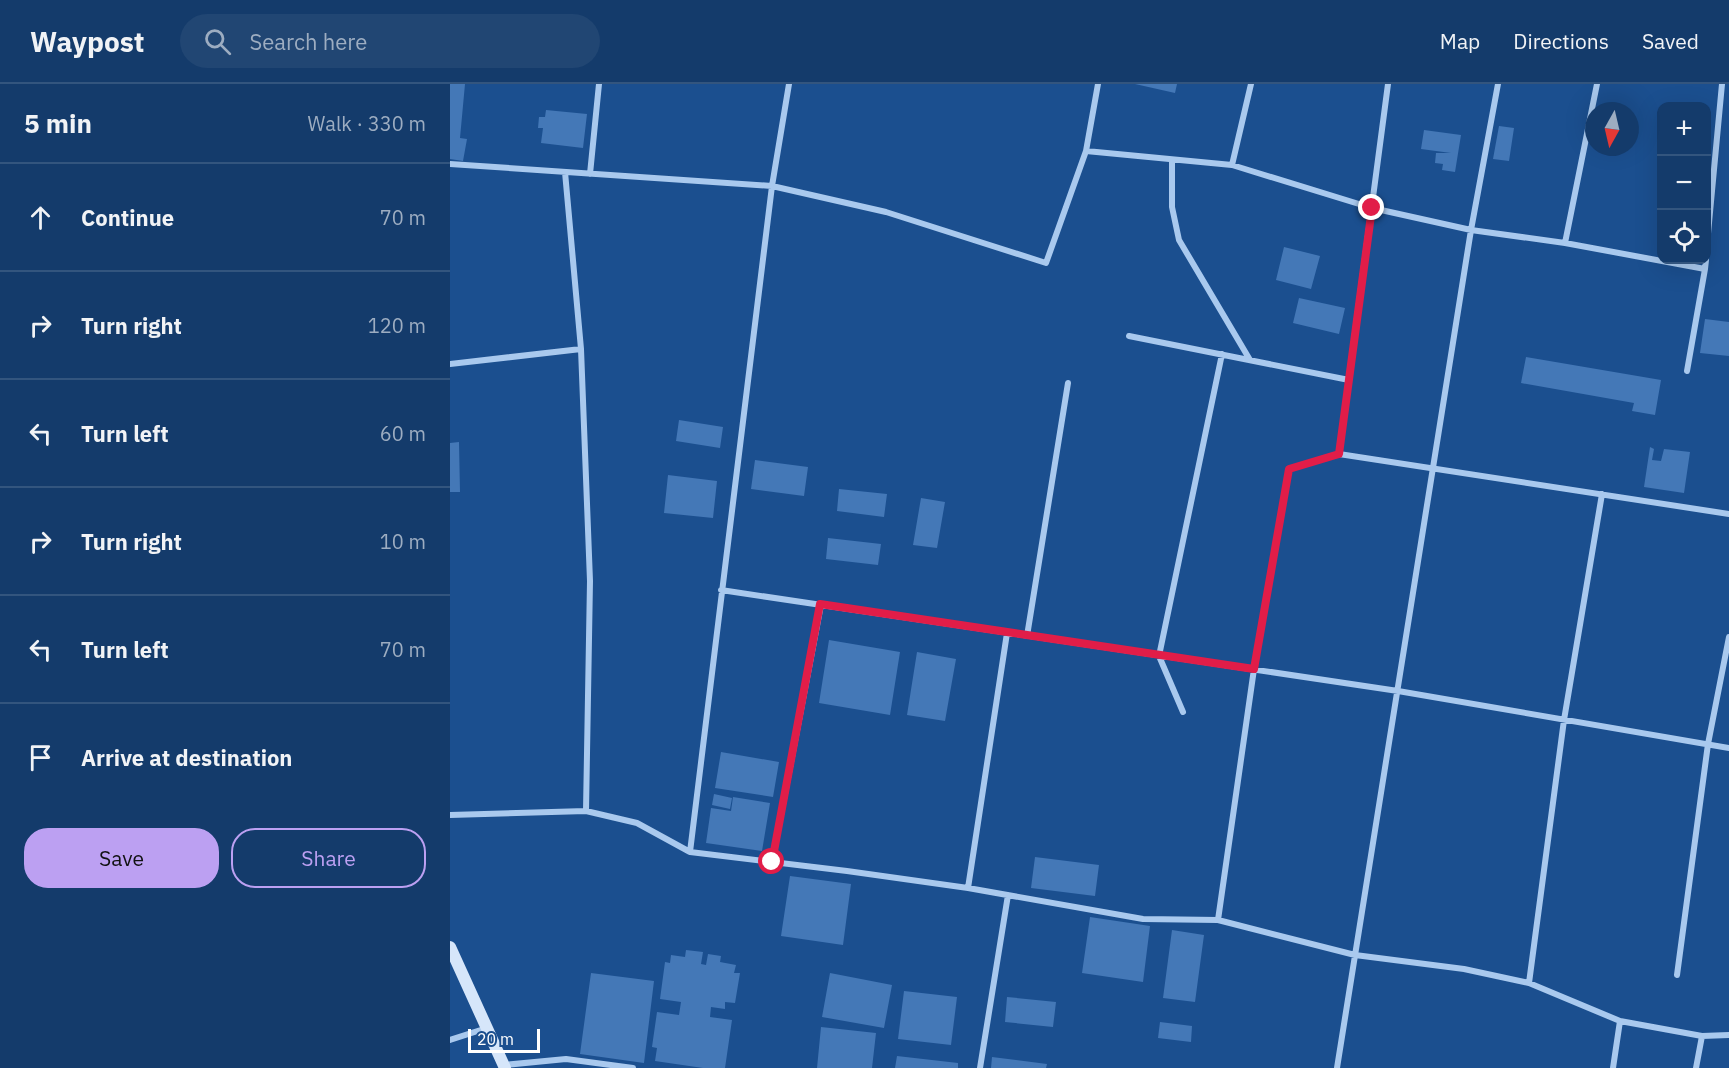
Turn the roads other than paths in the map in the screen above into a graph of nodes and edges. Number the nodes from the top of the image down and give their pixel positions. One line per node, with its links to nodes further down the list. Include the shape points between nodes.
1 (599, 84): 14 (street)
2 (789, 84): 15 (street)
3 (1098, 84): 9 (street)
4 (1251, 84): 12 (street)
5 (1388, 84): 16 (street)
6 (1498, 84): 18 (street)
7 (1597, 84): 19 (street)
8 (1722, 84): 17 (street)
9 (1086, 151): 10 (street); 15 (street, via 1046,263 886,212)
10 (1172, 161): 12 (street); 25 (street, via 1172,207 1179,240)
11 (450, 164): 13 (street)
12 (1232, 165): 16 (street)
13 (565, 172): 14 (street); 23 (street)
14 (590, 174): 15 (street)
15 (772, 186): 34 (street)
16 (1372, 208): 18 (street); 28 (street)
17 (1710, 210)
18 (1471, 230): 19 (street); 31 (street)
19 (1565, 243): 21 (street)
20 (1705, 264): 21 (street)
21 (1705, 269): 27 (street)
22 (1129, 336): 24 (street)
23 (581, 349): 26 (street); 46 (street, via 590,580)
24 (1222, 354): 25 (street); 39 (street)
25 (1250, 360): 28 (street)
26 (450, 364)
27 (1687, 370)
28 (1349, 380): 30 (street)
29 (1068, 383): 37 (street)
30 (1339, 454): 31 (street); 40 (street, via 1289,469)
31 (1433, 468): 32 (street); 41 (street)
32 (1602, 494): 33 (street); 43 (street)
33 (1729, 514)
34 (721, 590): 35 (street); 48 (street)
35 (820, 604): 36 (street); 49 (street)
36 (1007, 633): 37 (street); 50 (street)
37 (1027, 636): 39 (street)
38 (1729, 637): 44 (street)
39 (1159, 655): 40 (street); 42 (street)
40 (1254, 669): 41 (street); 52 (street)
41 (1398, 691): 43 (street); 54 (street)
42 (1183, 712)
43 (1564, 720): 44 (street); 56 (street)
44 (1708, 744): 45 (street); 55 (street)
45 (1729, 748)
46 (586, 811): 47 (street); 48 (street, via 637,823)
47 (450, 815)
48 (690, 852): 49 (street)
49 (772, 862): 50 (street)
50 (968, 888): 51 (street)
51 (1008, 896): 52 (street, via 1143,919); 64 (street)
52 (1218, 920): 54 (street)
53 (450, 947): 58 (street)
54 (1355, 954): 56 (street, via 1464,969); 65 (street)
55 (1677, 975)
56 (1529, 983): 57 (street)
57 (1620, 1021): 60 (street); 66 (street)
58 (487, 1028): 61 (street); 62 (street)
59 (1729, 1035): 60 (street)
60 (1702, 1036): 67 (street)
61 (450, 1040)
62 (504, 1067): 63 (street, via 566,1059)
63 (633, 1068)
64 (980, 1068)
65 (1337, 1068)
66 (1613, 1068)
67 (1696, 1068)

